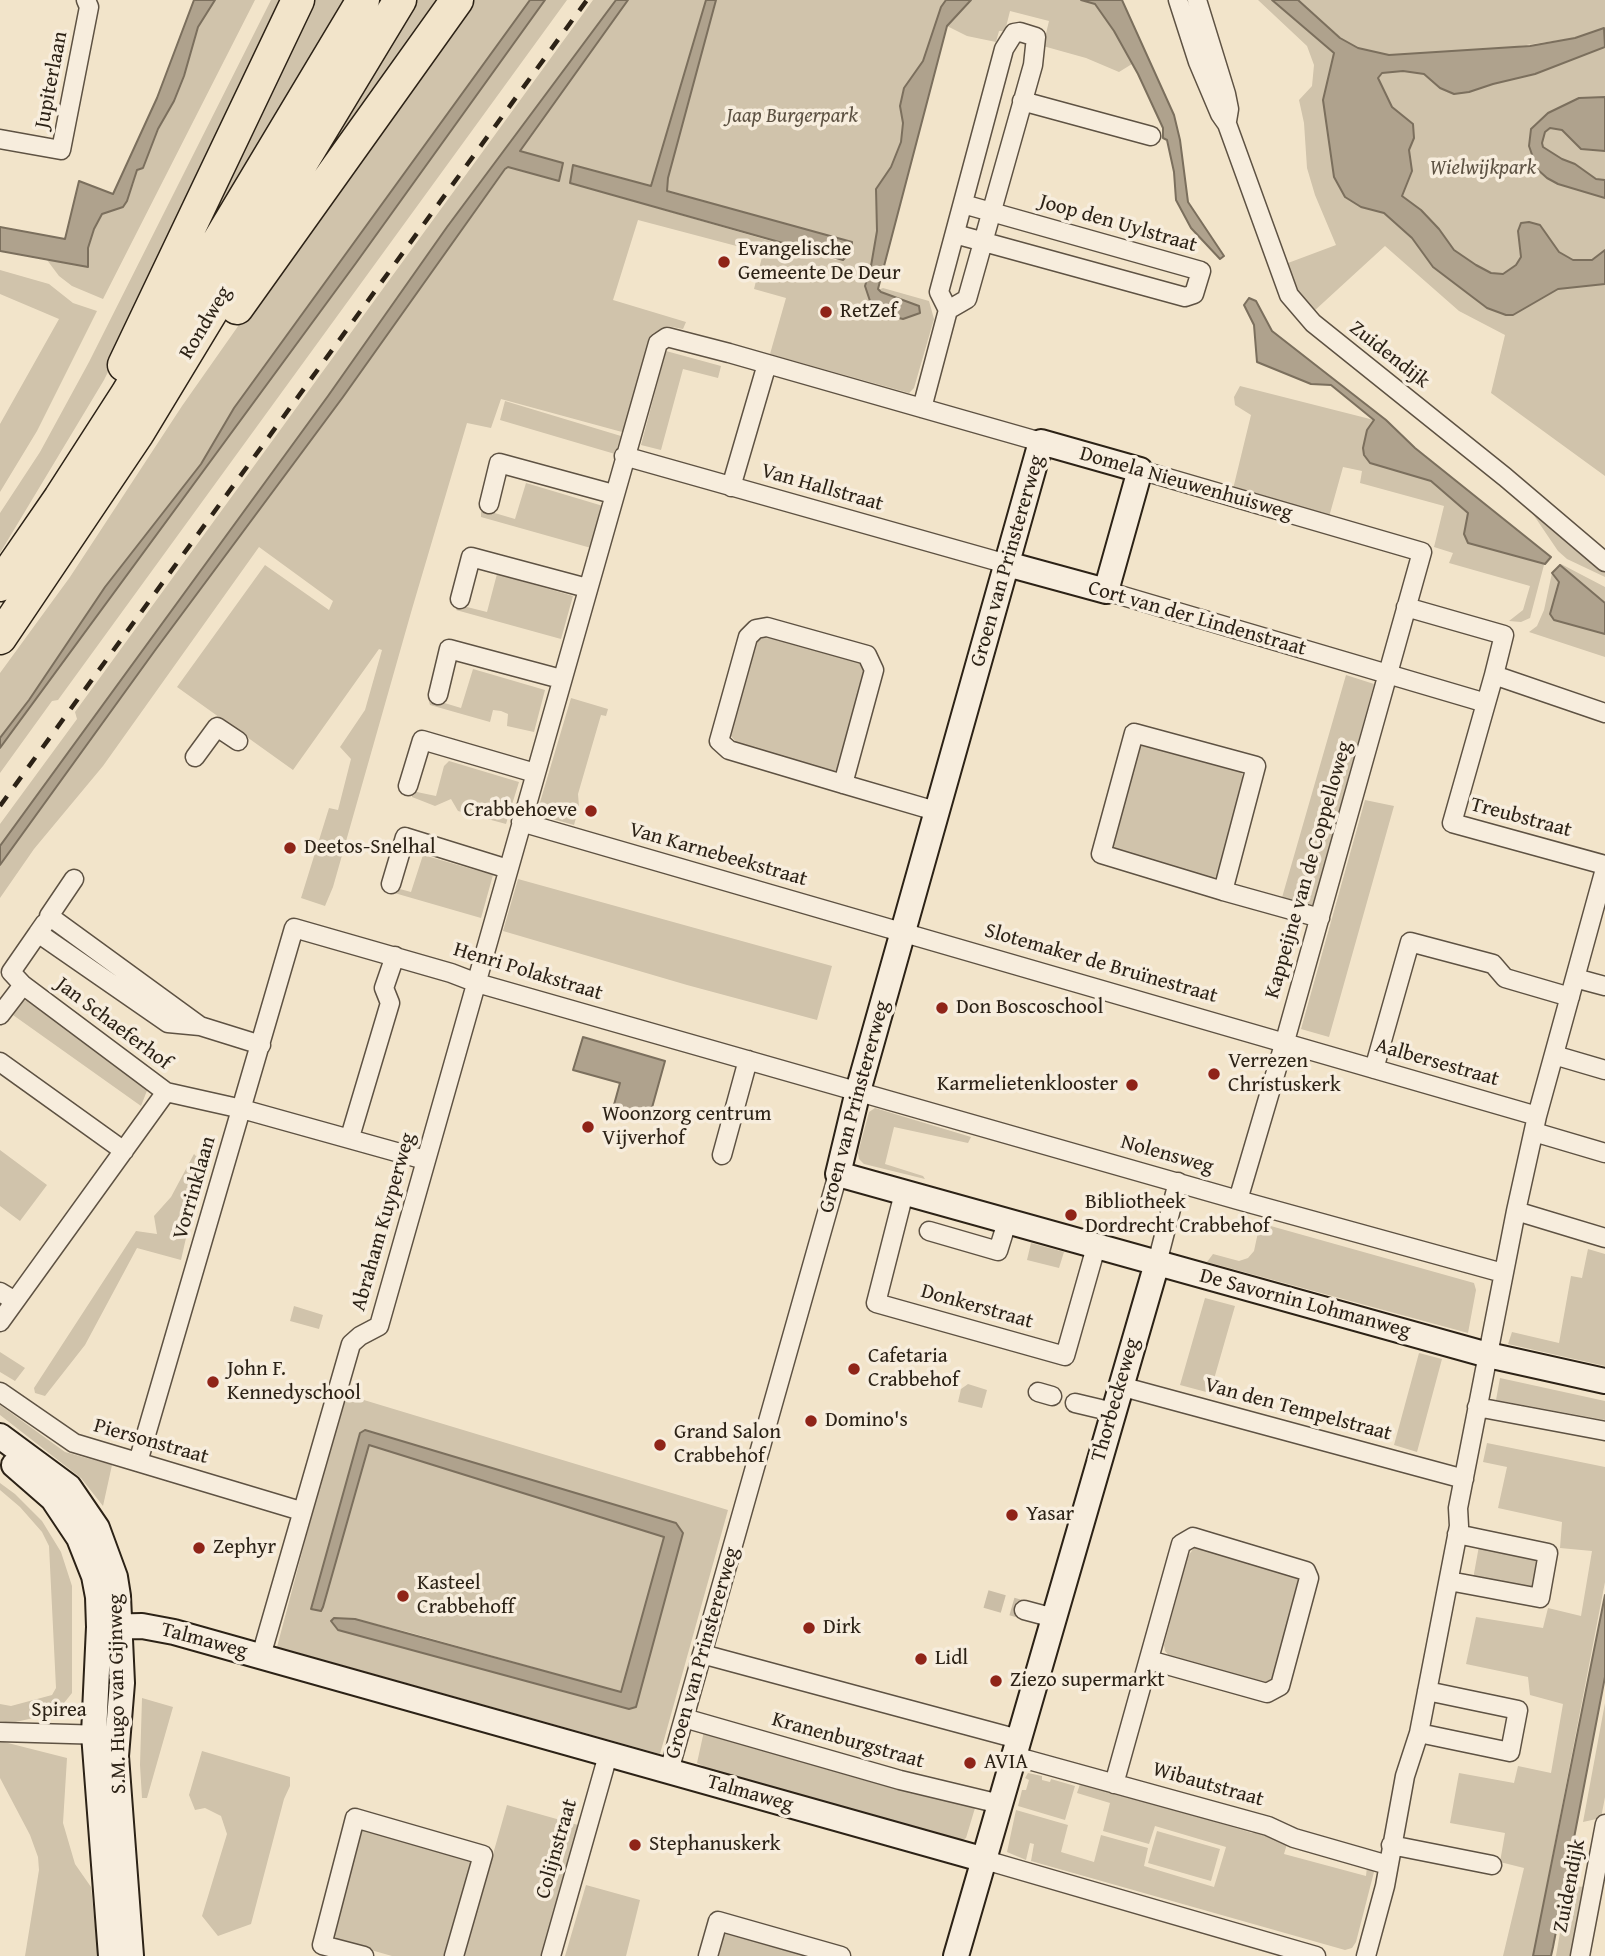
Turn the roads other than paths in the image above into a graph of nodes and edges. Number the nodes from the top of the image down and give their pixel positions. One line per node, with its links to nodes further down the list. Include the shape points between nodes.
1 (86, 0): 11 (street, Jupiterlaan, via 89,7 61,149)
2 (298, 0): 26 (highway)
3 (363, 0): 26 (highway, Rondweg)
4 (400, 0): 20 (highway, Rondweg)
5 (457, 0): 20 (highway, via 232,314)
6 (1178, 0): 9 (street, Zuidendijk, via 1198,62)
7 (1197, 0): 9 (street, Zuidendijk, via 1229,109)
8 (1022, 101): 10 (street); 12 (street, via 1036,37 1020,32 1014,33 1004,49); 13 (street)
9 (1227, 124): 29 (street, Zuidendijk, via 1289,295 1313,323)
10 (1151, 136)
11 (0, 139)
12 (963, 204): 13 (street, Joop den Uylstraat); 14 (street)
13 (993, 212): 15 (street); 15 (street, Joop den Uylstraat, via 1201,271 1194,294 1185,297)
14 (955, 234): 15 (street, Joop den Uylstraat); 16 (street, via 939,292)
15 (985, 241): 16 (street, via 967,299)
16 (948, 310): 19 (street)
17 (667, 337): 18 (street, Domela Nieuwenhuisweg); 22 (street, Abraham Kuyperweg, via 658,343)
18 (767, 364): 19 (street, Domela Nieuwenhuisweg); 24 (street)
19 (922, 408): 21 (street, Domela Nieuwenhuisweg)
20 (138, 433): 36 (highway, Rondweg)
21 (1041, 442): 23 (street, Domela Nieuwenhuisweg); 30 (street, Groen van Prinstererweg)
22 (624, 456): 24 (street, Van Hallstraat); 25 (street, Abraham Kuyperweg)
23 (1140, 470): 28 (street, Domela Nieuwenhuisweg); 33 (street)
24 (731, 486): 30 (street, Van Hallstraat)
25 (613, 494): 27 (street, via 499,463); 32 (street, Abraham Kuyperweg)
26 (60, 498): 31 (highway, Rondweg)
27 (489, 504)
28 (1422, 552): 35 (street, Kappeijne van de Coppelloweg)
29 (1605, 562)
30 (1007, 564): 33 (street, Cort van der Lindenstraat); 48 (street, Groen van Prinstererweg)
31 (0, 585)
32 (587, 588): 34 (street, via 471,557); 39 (street, Abraham Kuyperweg)
33 (1105, 591): 37 (street, Cort van der Lindenstraat)
34 (460, 599)
35 (1406, 607): 37 (street, Kappeijne van de Coppelloweg); 38 (street, Treubstraat, via 1504,635)
36 (0, 638)
37 (1387, 674): 41 (street, Cort van der Lindenstraat); 57 (street, Kappeijne van de Coppelloweg)
38 (1494, 675): 41 (street, Treubstraat); 42 (street)
39 (561, 678): 40 (street, via 449,649); 45 (street, Abraham Kuyperweg)
40 (438, 695)
41 (1486, 703): 50 (street, Treubstraat, via 1452,823)
42 (1605, 713)
43 (238, 741): 44 (street, via 217,727)
44 (195, 757)
45 (534, 773): 47 (street, via 422,740); 49 (street, Abraham Kuyperweg)
46 (843, 784): 46 (street, via 874,670 867,655 767,626 756,629 748,637 719,741 729,750); 48 (street)
47 (408, 786)
48 (939, 812): 59 (street, Groen van Prinstererweg)
49 (521, 821): 51 (street, Abraham Kuyperweg); 59 (street, Van Karnebeekstraat)
50 (1605, 867): 55 (street)
51 (508, 869): 53 (street, via 405,837); 63 (street, Abraham Kuyperweg)
52 (75, 879): 56 (street, Jan Schaeferhof)
53 (391, 884)
54 (1223, 891): 54 (street, via 1256,766 1134,733 1101,854); 57 (street)
55 (1601, 900): 62 (street)
56 (49, 916): 60 (street, Jan Schaeferhof); 68 (street, Jan Schaeferhof)
57 (1320, 918): 69 (street, Kappeijne van de Coppelloweg)
58 (294, 928): 61 (street, Henri Polakstraat); 70 (street, Vorrinklaan)
59 (904, 931): 69 (street, Slotemaker de Bruïnestraat); 76 (street, Groen van Prinstererweg)
60 (38, 933): 64 (street, Jan Schaeferhof, via 11,972); 68 (street, Jan Schaeferhof, via 168,1023)
61 (395, 956): 63 (street, Henri Polakstraat); 80 (street, via 384,988 390,1003)
62 (1575, 978): 65 (street); 66 (street)
63 (478, 983): 72 (street, Henri Polakstraat); 84 (street, Abraham Kuyperweg)
64 (23, 985): 67 (street); 77 (street, Jan Schaeferhof)
65 (1605, 986)
66 (1570, 997): 71 (street); 74 (street, via 1505,978 1493,964 1410,942)
67 (0, 1015)
68 (200, 1026): 70 (street, Jan Schaeferhof)
69 (1285, 1041): 74 (street, Aalbersestraat); 88 (street, Kappeijne van de Coppelloweg)
70 (261, 1045): 78 (street, Vorrinklaan)
71 (1554, 1055): 75 (street); 79 (street)
72 (748, 1060): 76 (street, Henri Polakstraat); 83 (street)
73 (0, 1062): 81 (street)
74 (1374, 1069): 79 (street, Aalbersestraat)
75 (1605, 1070)
76 (859, 1091): 85 (street, Groen van Prinstererweg); 86 (street, Nolensweg)
77 (166, 1092): 78 (street, Jan Schaeferhof); 81 (street)
78 (242, 1109): 80 (street, Jan Schaeferhof); 108 (street, Vorrinklaan)
79 (1536, 1124): 82 (street, Aalbersestraat); 89 (street)
80 (350, 1138): 84 (street, Jan Schaeferhof)
81 (124, 1151): 96 (street)
82 (1605, 1153)
83 (722, 1155)
84 (425, 1160): 110 (street, Abraham Kuyperweg, via 379,1326 351,1344)
85 (838, 1174): 87 (street, De Savornin Lohmanweg); 116 (street, Groen van Prinstererweg)
86 (1178, 1182): 88 (street, Nolensweg); 94 (street, Thorbeckeweg)
87 (904, 1193): 90 (street, De Savornin Lohmanweg); 93 (street, Donkerstraat, via 876,1303 1065,1356)
88 (1238, 1200): 95 (street, Nolensweg)
89 (1516, 1211): 92 (street); 95 (street)
90 (1007, 1222): 91 (street, via 998,1251); 93 (street, De Savornin Lohmanweg)
91 (929, 1231)
92 (1605, 1238)
93 (1096, 1247): 94 (street, De Savornin Lohmanweg)
94 (1157, 1263): 98 (street, De Savornin Lohmanweg); 100 (street, Thorbeckeweg)
95 (1503, 1273): 98 (street)
96 (8, 1296): 97 (street)
97 (0, 1322)
98 (1488, 1355): 99 (street, De Savornin Lohmanweg); 103 (street)
99 (1605, 1381)
100 (1120, 1386): 104 (street, Thorbeckeweg); 109 (street, Van den Tempelstraat)
101 (0, 1392): 108 (street, Piersonstraat, via 74,1444)
102 (1075, 1403): 104 (street)
103 (1477, 1407): 105 (street); 109 (street)
104 (1113, 1412): 114 (street, Thorbeckeweg)
105 (1605, 1432)
106 (0, 1436): 115 (street, S.M. Hugo van Gijnweg, via 69,1487 83,1505 109,1558 118,1596)
107 (0, 1454): 115 (street, S.M. Hugo van Gijnweg, via 53,1499 79,1538)
108 (138, 1462): 110 (street, Piersonstraat)
109 (1464, 1479): 111 (street)
110 (301, 1511): 117 (street, Abraham Kuyperweg)
111 (1457, 1534): 112 (street); 112 (street, via 1548,1553 1540,1598)
112 (1449, 1581): 119 (street)
113 (1024, 1610): 114 (street)
114 (1054, 1618): 124 (street, Thorbeckeweg)
115 (109, 1626): 117 (street, Talmaweg, via 150,1627); 123 (street, S.M. Hugo van Gijnweg, via 122,1683)
116 (702, 1654): 120 (street, Groen van Prinstererweg); 124 (street)
117 (261, 1656): 125 (street, Talmaweg)
118 (1149, 1660): 118 (street, via 1267,1693 1280,1686 1309,1578 1306,1571 1193,1537 1181,1544); 127 (street)
119 (1427, 1691): 122 (street); 122 (street, via 1518,1710 1510,1752)
120 (684, 1718): 126 (street, Groen van Prinstererweg); 128 (street, Kranenburgstraat)
121 (0, 1732): 123 (street, Spirea)
122 (1419, 1734): 130 (street)
123 (106, 1735): 134 (street, S.M. Hugo van Gijnweg); 135 (street, S.M. Hugo van Gijnweg, via 117,1763)
124 (1016, 1748): 127 (street, Wibautstraat); 128 (street, Thorbeckeweg)
125 (608, 1755): 126 (street, Talmaweg); 138 (street, Colijnstraat)
126 (669, 1771): 131 (street, Talmaweg)
127 (1114, 1784): 132 (street, Wibautstraat)
128 (1000, 1804): 131 (street, Thorbeckeweg)
129 (1605, 1824): 144 (street, Zuidendijk)
130 (1391, 1845): 132 (street); 133 (street)
131 (985, 1860): 141 (street, Thorbeckeweg); 142 (street, Talmaweg)
132 (1388, 1865): 143 (street)
133 (1492, 1866)
134 (111, 1956)
135 (131, 1956)
136 (364, 1956): 137 (street, via 322,1945 355,1818 483,1855)
137 (454, 1956)
138 (551, 1956)
139 (708, 1956): 140 (street, via 718,1921)
140 (841, 1956)
141 (956, 1956)
142 (1316, 1956)
143 (1366, 1956)
144 (1580, 1956)

